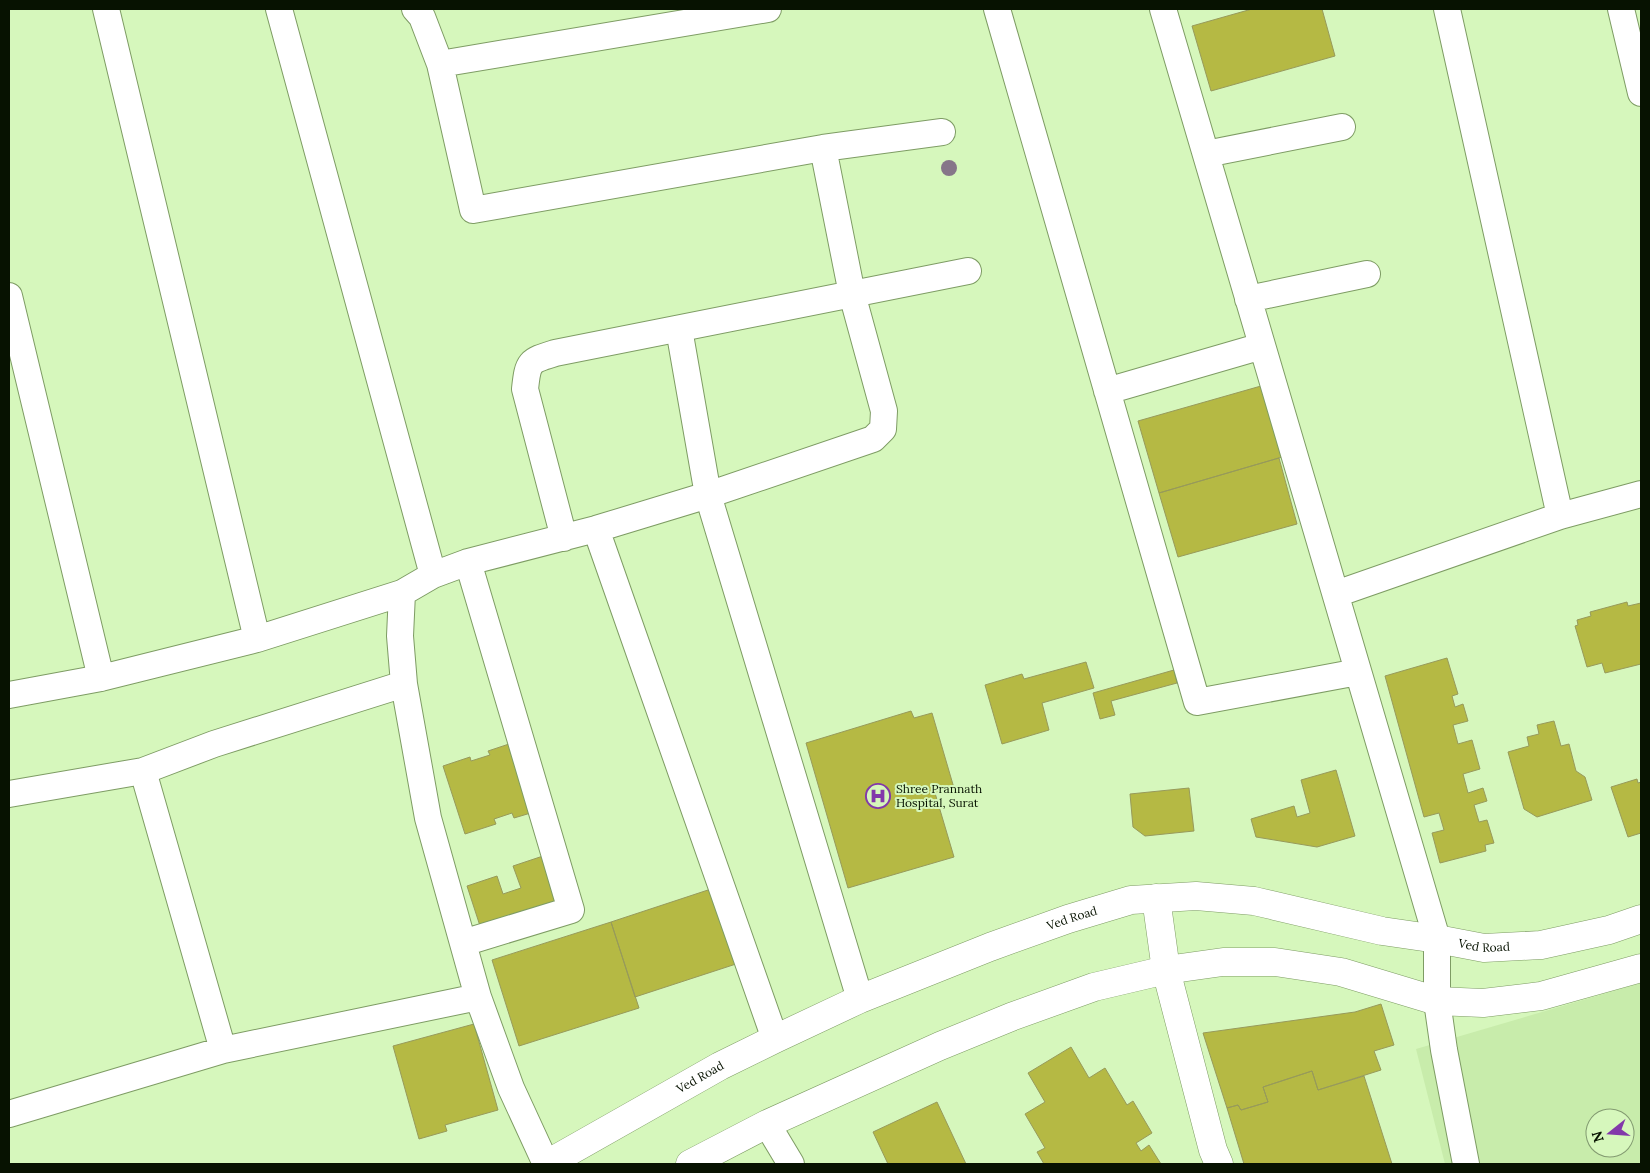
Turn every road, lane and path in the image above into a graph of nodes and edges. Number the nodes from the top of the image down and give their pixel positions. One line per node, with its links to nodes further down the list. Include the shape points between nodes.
1 (106, 9): 32 (street)
2 (279, 9): 29 (street)
3 (415, 9): 9 (street, via 422,17)
4 (768, 9): 9 (street)
5 (997, 9): 22 (street)
6 (1163, 9): 14 (street)
7 (1447, 9): 25 (street)
8 (1622, 9): 10 (street)
9 (440, 64): 13 (street, via 473,210)
10 (1641, 93)
11 (1342, 127): 14 (street)
12 (942, 132): 13 (street)
13 (823, 148): 17 (street)
14 (1206, 154): 19 (street)
15 (968, 271): 17 (street)
16 (1367, 274): 19 (street)
17 (852, 294): 20 (street); 23 (street, via 884,411 883,429 873,439)
18 (9, 296): 34 (street)
19 (1248, 299): 21 (street)
20 (679, 329): 23 (street); 27 (street, via 555,353 535,359 527,370 525,389)
21 (1262, 346): 22 (street); 31 (street)
22 (1108, 391): 33 (street, via 1197,702)
23 (708, 494): 26 (street); 46 (street)
24 (1641, 494): 25 (street)
25 (1560, 516): 31 (street)
26 (596, 529): 27 (street); 48 (street)
27 (564, 538): 28 (street)
28 (468, 562): 29 (street); 42 (street, via 571,910)
29 (433, 575): 30 (street)
30 (402, 593): 32 (street); 35 (street, via 400,636)
31 (1336, 594): 33 (street)
32 (257, 639): 34 (street)
33 (1358, 672): 41 (street)
34 (101, 678): 36 (street)
35 (404, 684): 37 (street, via 214,744); 42 (street, via 428,818)
36 (9, 695)
37 (143, 772): 38 (street); 49 (street)
38 (9, 794)
39 (1156, 898): 41 (main road, Ved Road, via 1196,896 1254,901 1382,931); 44 (main road); 46 (main road, Ved Road, via 1131,900 1068,919)
40 (1641, 919): 41 (main road, Ved Road, via 1609,930 1541,945 1484,948)
41 (1437, 939): 47 (street)
42 (463, 943): 45 (street)
43 (1641, 968): 47 (main road, via 1541,996 1483,1003)
44 (1166, 970): 47 (main road, via 1223,962 1275,962 1342,972); 51 (main road, via 1094,987 1012,1017); 55 (main road)
45 (478, 997): 49 (street); 52 (street, via 511,1088)
46 (860, 999): 48 (main road, Ved Road)
47 (1437, 1001): 56 (street)
48 (775, 1038): 52 (main road, Ved Road)
49 (223, 1050): 50 (street)
50 (9, 1114)
51 (767, 1124): 53 (main road); 54 (street)
52 (547, 1164)
53 (690, 1164)
54 (791, 1164)
55 (1219, 1164)
56 (1466, 1164)

